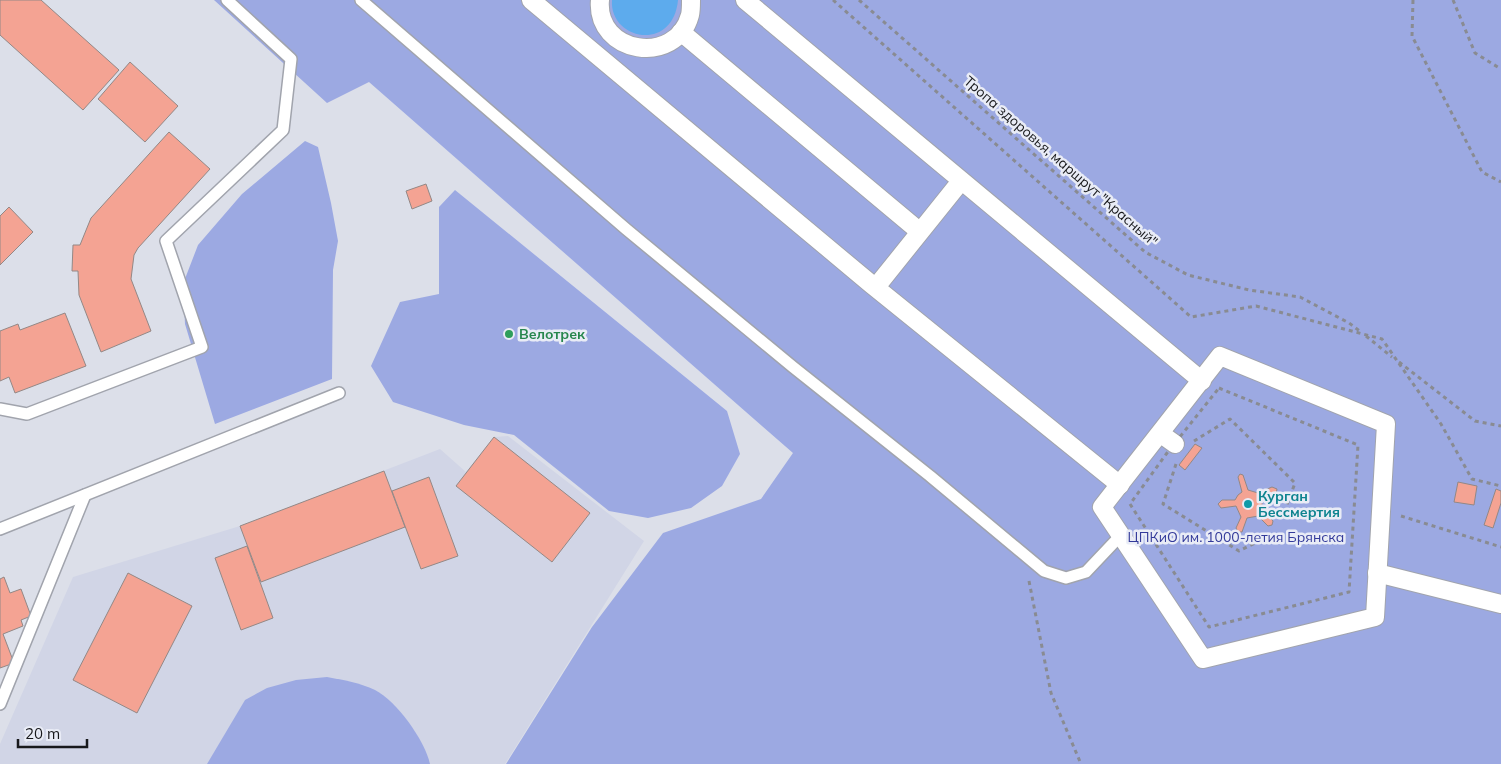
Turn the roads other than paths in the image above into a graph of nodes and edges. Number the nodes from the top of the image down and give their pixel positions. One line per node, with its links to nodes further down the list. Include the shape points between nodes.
1 (227, 0): 15 (lane, via 291,59 283,130 166,241 202,347 27,414)
2 (361, 0): 19 (lane, via 626,229 1044,571 1066,578 1086,572)
3 (531, 0): 9 (street)
4 (600, 0): 8 (street, via 604,25)
5 (691, 0): 7 (street, via 690,16)
6 (745, 0): 10 (street)
7 (681, 32): 8 (street, via 667,43 650,49 632,47); 11 (street)
8 (616, 39): 9 (street)
9 (600, 58): 12 (street)
10 (961, 181): 11 (street); 13 (street)
11 (919, 231): 12 (street)
12 (876, 287): 16 (street)
13 (1202, 381): 16 (street, via 1171,441); 20 (street, via 1220,356 1386,424)
14 (339, 393): 17 (lane)
15 (0, 409)
16 (1120, 485): 19 (street, via 1102,507)
17 (85, 495): 18 (lane); 22 (lane)
18 (0, 529)
19 (1121, 535): 20 (street, via 1203,659 1375,618)
20 (1377, 573): 21 (street)
21 (1501, 604)
22 (0, 704)

